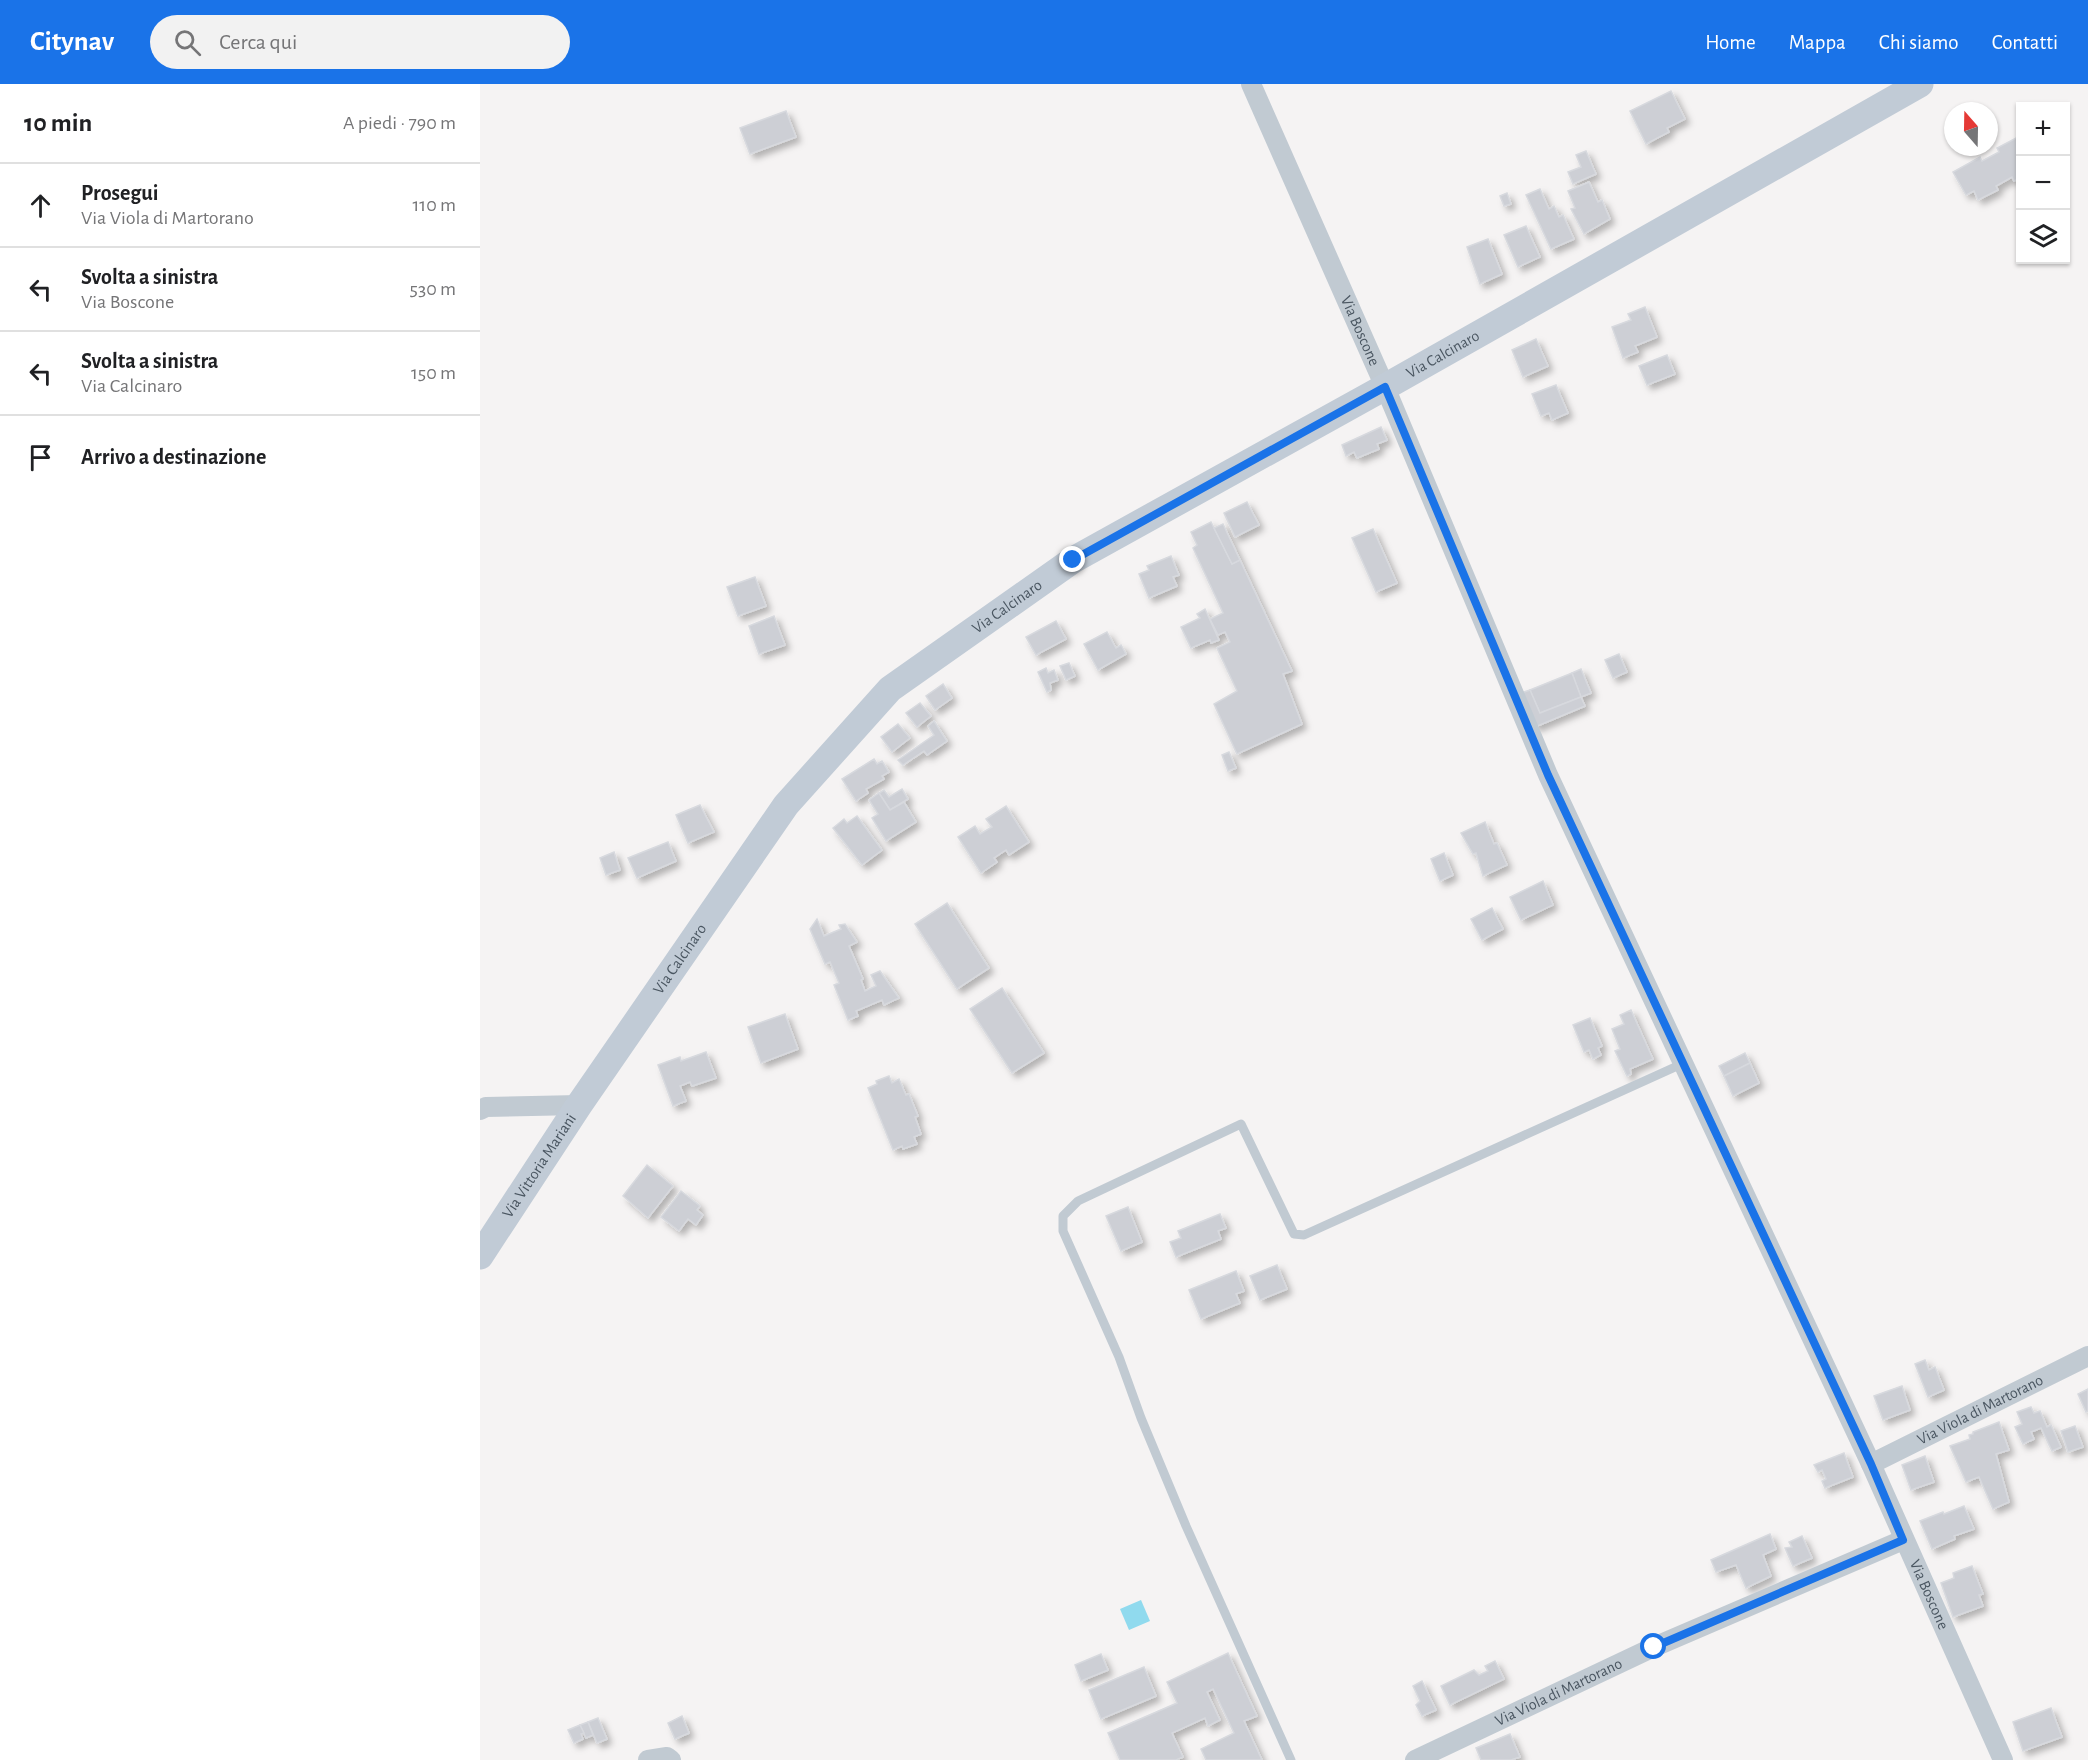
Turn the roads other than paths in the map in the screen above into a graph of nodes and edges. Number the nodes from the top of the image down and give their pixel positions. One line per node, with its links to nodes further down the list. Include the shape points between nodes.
1 (1251, 84): 3 (street, Via Boscone)
2 (1920, 84): 3 (main road, Via Calcinaro)
3 (1385, 387): 4 (street, Via Boscone, via 1548,775); 5 (main road, Via Calcinaro, via 1073,560 890,689 786,805)
4 (1683, 1063): 9 (street, Via Boscone); 13 (lane, via 1304,1235 1294,1234 1240,1124 1078,1201 1063,1216 1063,1231 1119,1357 1186,1526)
5 (579, 1105): 6 (street); 7 (main road, Via Vittoria Mariani)
6 (480, 1110)
7 (480, 1256)
8 (2088, 1356): 9 (street, Via Viola di Martorano)
9 (1871, 1464): 10 (street, Via Boscone)
10 (1903, 1540): 14 (street, Via Viola di Martorano, via 1654,1647); 15 (street, Via Boscone)
11 (648, 1760): 12 (street)
12 (671, 1760)
13 (1291, 1760)
14 (1415, 1760)
15 (2003, 1760)

